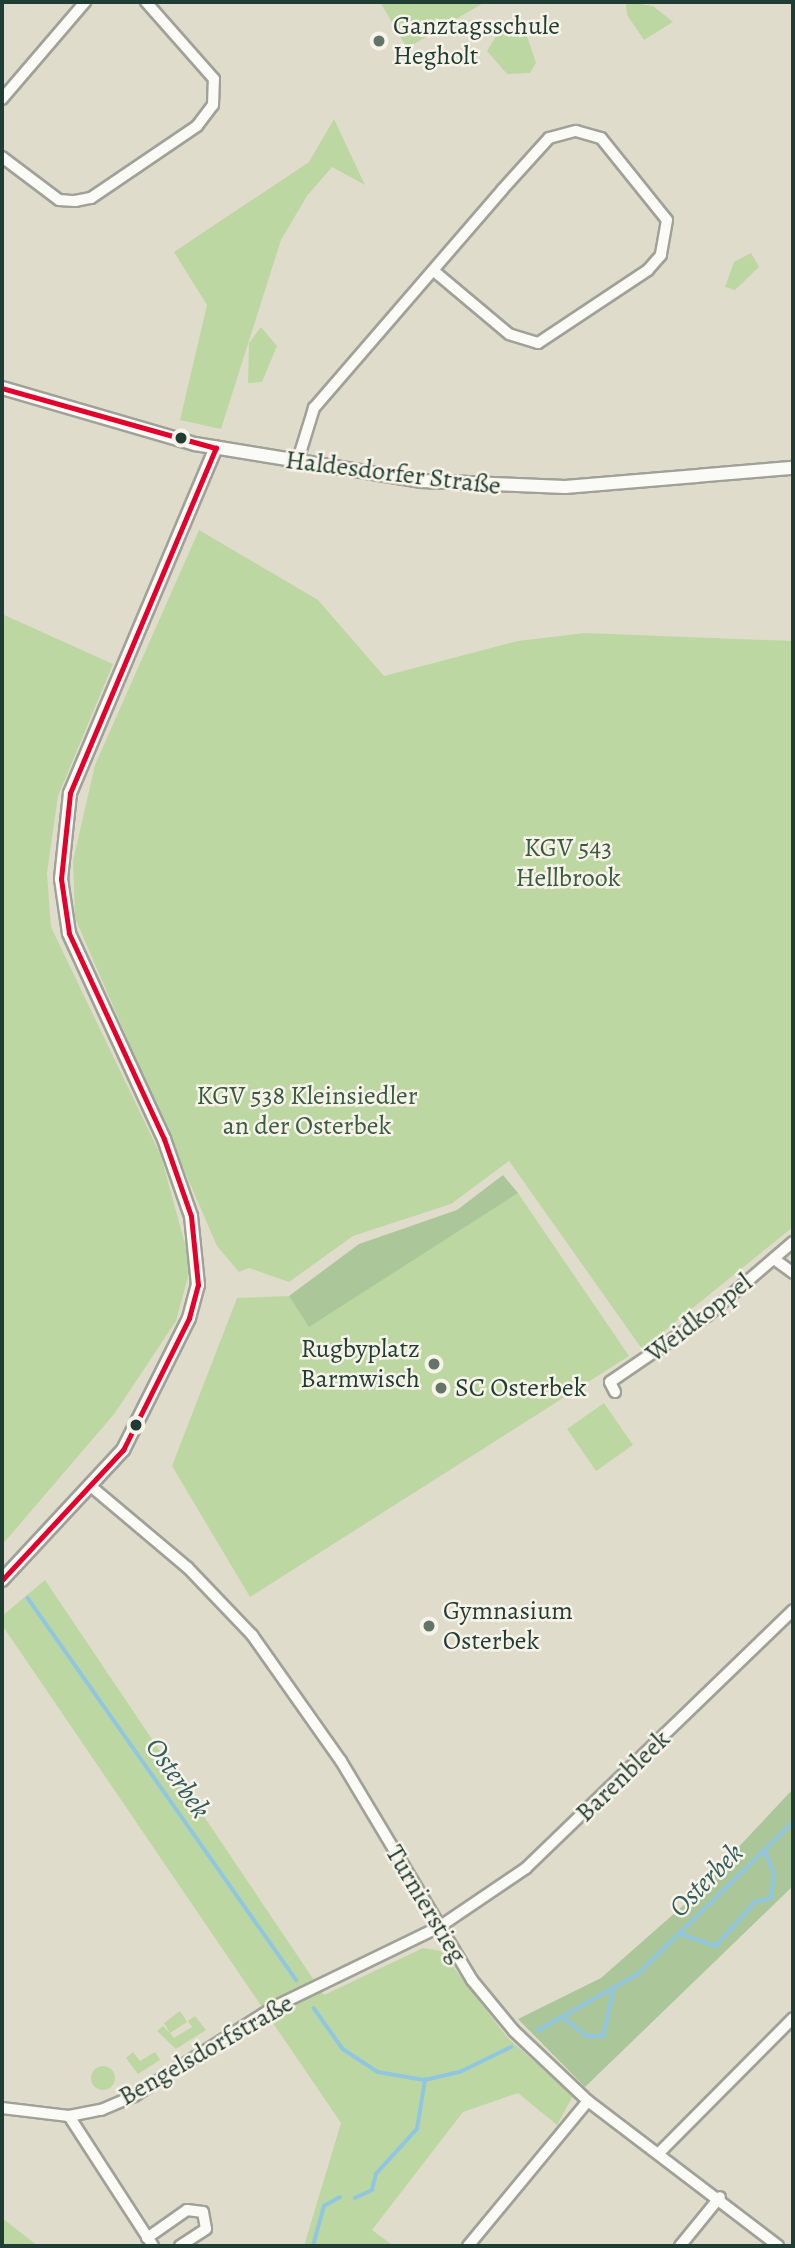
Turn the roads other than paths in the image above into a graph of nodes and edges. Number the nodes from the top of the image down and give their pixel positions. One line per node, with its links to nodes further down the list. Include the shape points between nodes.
1 (85, 2): 3 (street)
2 (146, 2): 4 (street, via 214,79 213,105 197,126 91,198 75,201 60,200)
3 (2, 99)
4 (2, 157)
5 (433, 271): 5 (street, via 542,144 563,132 601,138 667,220 662,255 648,271 538,343 509,334); 8 (street, via 314,408)
6 (2, 388): 7 (street, Haldesdorfer Straße)
7 (216, 448): 8 (street, Haldesdorfer Straße); 14 (street, via 70,793 62,834 69,933 164,1139 199,1256 189,1318 123,1450)
8 (297, 463): 9 (street, Haldesdorfer Straße, via 523,487)
9 (793, 468)
10 (793, 1242): 11 (street, Weidkoppel)
11 (774, 1259): 12 (street); 13 (street, Weidkoppel, via 708,1315 611,1382)
12 (793, 1273)
13 (615, 1392)
14 (93, 1488): 15 (street); 17 (street, Turnierstieg, via 188,1568 252,1635 341,1761)
15 (2, 1580)
16 (793, 1610): 17 (street, Barenbleek, via 526,1868)
17 (439, 1927): 19 (street, Turnierstieg, via 514,2031); 21 (street, Bengelsdorfstraße, via 218,2037 134,2096)
18 (793, 2018): 22 (street)
19 (587, 2101): 22 (street, Turnierstieg); 26 (street)
20 (2, 2108): 21 (street, Bengelsdorfstraße)
21 (69, 2116): 24 (street)
22 (659, 2153): 23 (street, Turnierstieg)
23 (720, 2197): 27 (street); 28 (street, Turnierstieg)
24 (150, 2242): 25 (street, via 187,2210 203,2212 206,2229)
25 (180, 2246)
26 (468, 2246)
27 (680, 2246)
28 (778, 2246)

